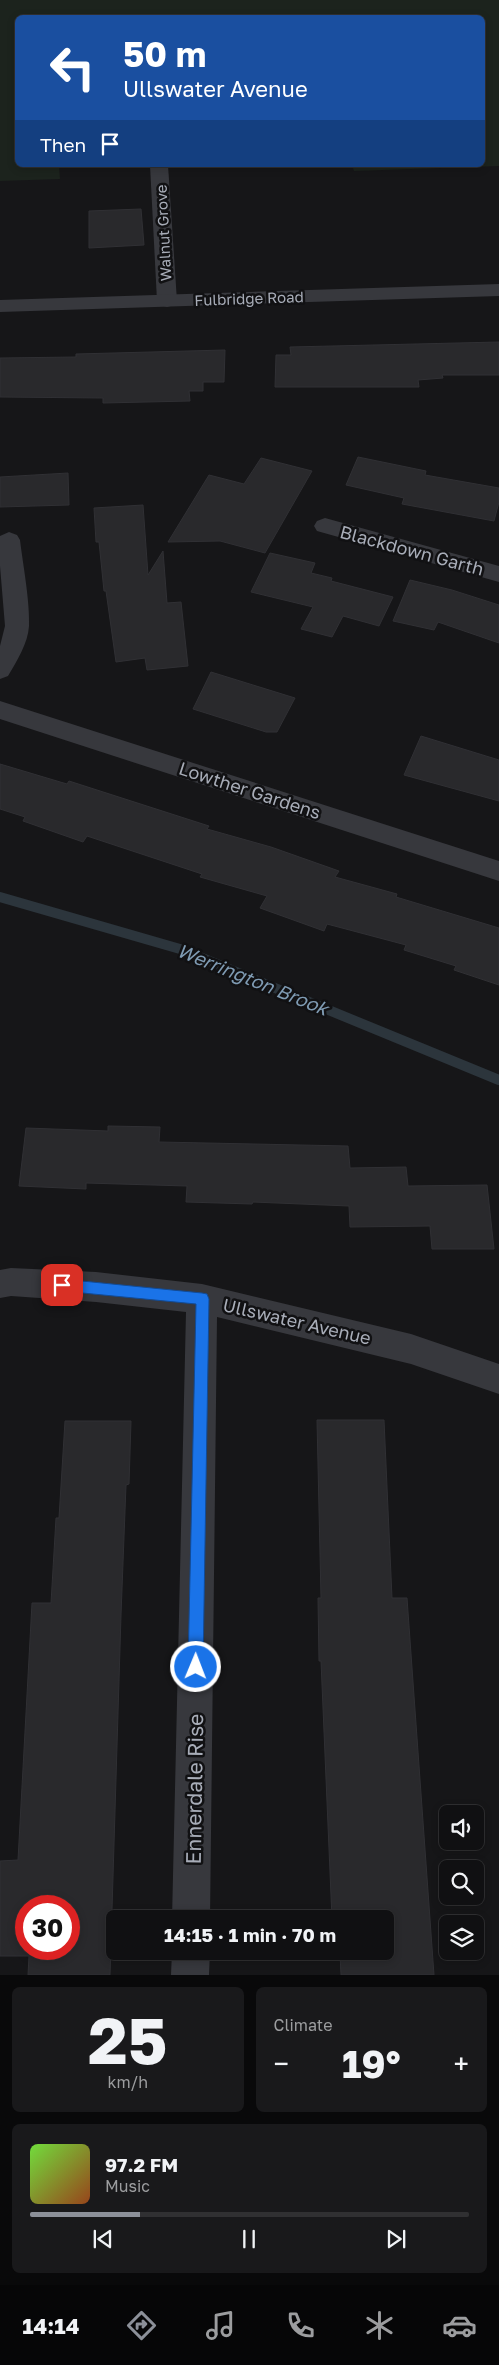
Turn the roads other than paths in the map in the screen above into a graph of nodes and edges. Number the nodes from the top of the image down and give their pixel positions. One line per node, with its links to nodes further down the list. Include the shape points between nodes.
1 (159, 167): 3 (street, Walnut Grove)
2 (499, 290): 3 (street, Fulbridge Road)
3 (167, 301): 4 (street, Fulbridge Road)
4 (0, 306)
5 (325, 526): 7 (street, Blackdown Garth)
6 (9, 540): 8 (street, via 17,626 13,644)
7 (499, 574)
8 (0, 670)
9 (0, 710): 10 (street, Lowther Gardens)
10 (499, 871)
11 (0, 1284): 12 (street, Ullswater Avenue, via 96,1287)
12 (202, 1299): 13 (street, Ullswater Avenue, via 411,1349); 14 (street, Ennerdale Rise)
13 (499, 1379)
14 (191, 1910)
15 (191, 1960): 16 (street)
16 (190, 1975)

